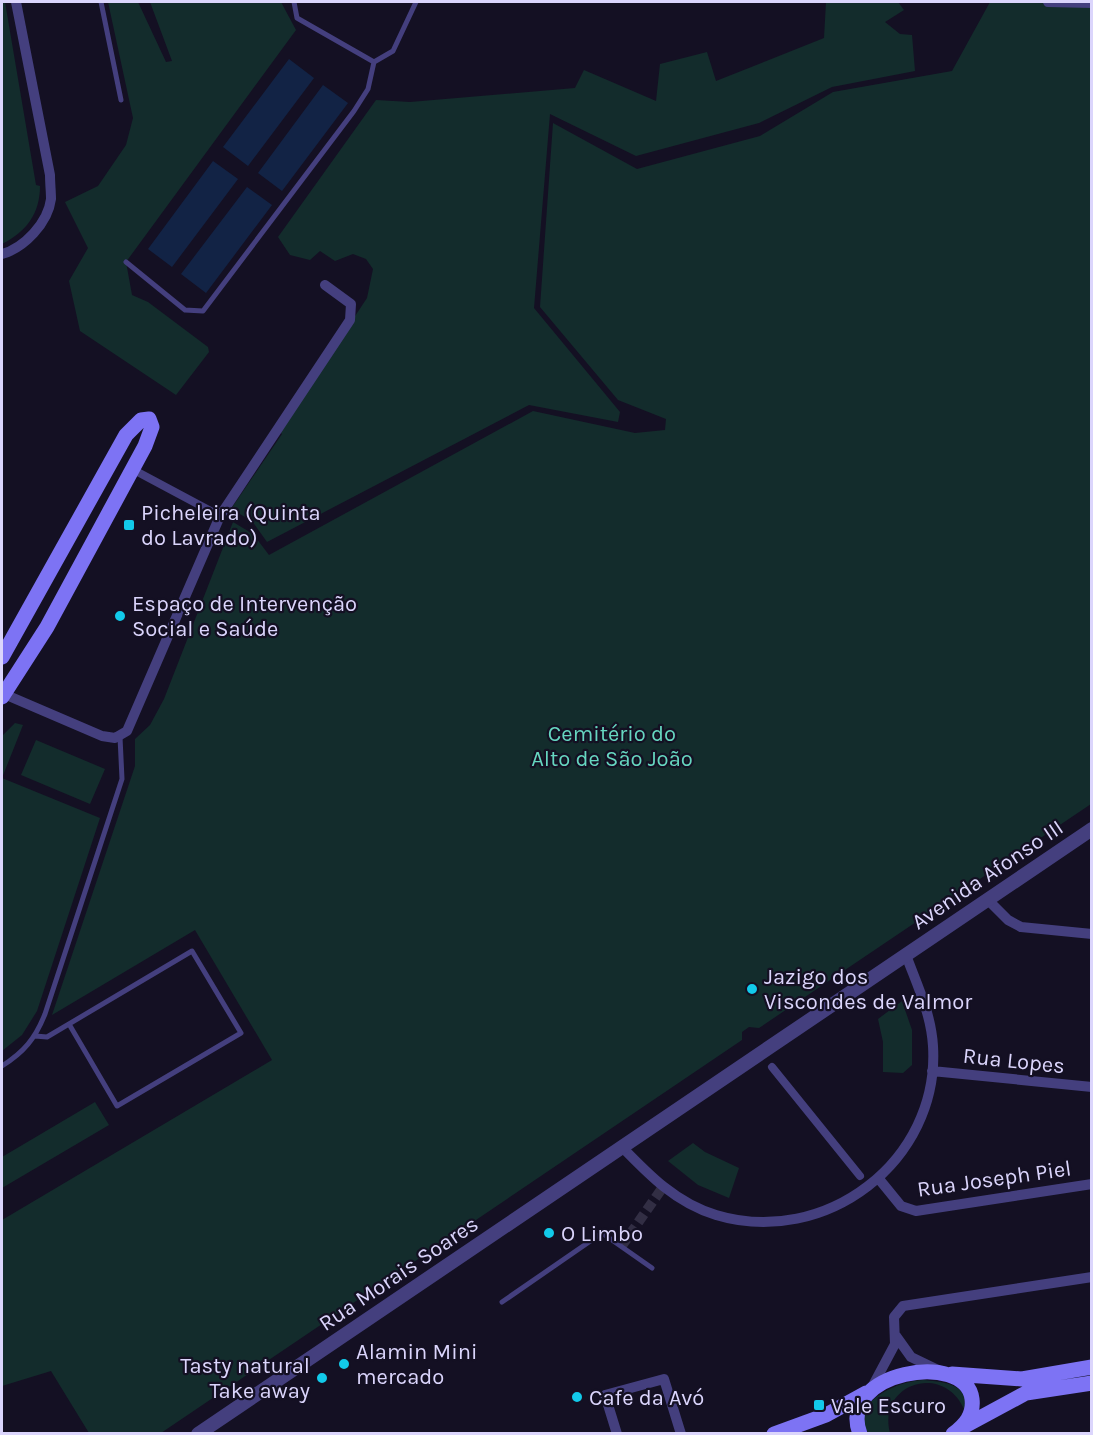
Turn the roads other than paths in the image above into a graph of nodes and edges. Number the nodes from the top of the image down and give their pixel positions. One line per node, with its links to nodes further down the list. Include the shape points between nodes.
1 (16, 2): 9 (street, via 48,165 51,200 43,221 28,238)
2 (101, 2): 8 (lane)
3 (294, 2): 7 (lane, via 297,18)
4 (416, 2): 7 (lane, via 393,51)
5 (1048, 2): 6 (street)
6 (1092, 3)
7 (374, 62): 10 (lane, via 368,89 354,111 203,311 185,310)
8 (121, 100)
9 (2, 254)
10 (126, 262)
11 (325, 285): 13 (street, via 347,299 352,315)
12 (132, 470): 13 (street); 14 (main road, via 151,433 149,419 141,420 126,435); 16 (main road, via 47,627)
13 (220, 516): 17 (street, via 131,724)
14 (7, 639): 15 (main road)
15 (2, 657)
16 (3, 695): 17 (street, via 102,736)
17 (120, 737): 23 (lane, via 122,779)
18 (1092, 829): 19 (street, Avenida Afonso III)
19 (987, 899): 20 (street, via 1021,927); 21 (street, Avenida Afonso III)
20 (1092, 934)
21 (906, 955): 26 (street, via 927,1010); 28 (street, Avenida Afonso III)
22 (69, 1024): 22 (lane, via 192,951 241,1033 117,1106); 23 (lane, via 47,1037)
23 (35, 1036): 24 (lane, via 23,1053)
24 (2, 1066)
25 (772, 1066): 29 (street)
26 (932, 1071): 27 (street, Rua Lopes); 30 (street, via 917,1126 901,1154)
27 (1092, 1087)
28 (621, 1146): 30 (street, via 675,1196 701,1210 743,1221 784,1222 811,1216 855,1197); 41 (street, Rua Morais Soares)
29 (860, 1176)
30 (879, 1179): 31 (street, Rua Joseph Piel, via 901,1206 916,1211)
31 (1092, 1184)
32 (652, 1268): 34 (lane, via 602,1233)
33 (1092, 1277): 35 (street, via 906,1305 895,1313)
34 (502, 1302)
35 (896, 1334): 37 (street, via 911,1357); 39 (street, via 893,1349)
36 (1092, 1367): 37 (main road, via 1022,1379)
37 (947, 1373): 39 (main road, via 901,1376); 40 (main road, via 962,1380 973,1403 970,1416)
38 (1092, 1383): 40 (main road, via 1026,1393)
39 (868, 1391): 44 (main road, via 826,1415); 45 (main road, via 856,1413)
40 (955, 1432)
41 (198, 1434)
42 (616, 1434): 43 (street, via 605,1395 664,1379)
43 (681, 1434)
44 (774, 1434)
45 (860, 1434)

